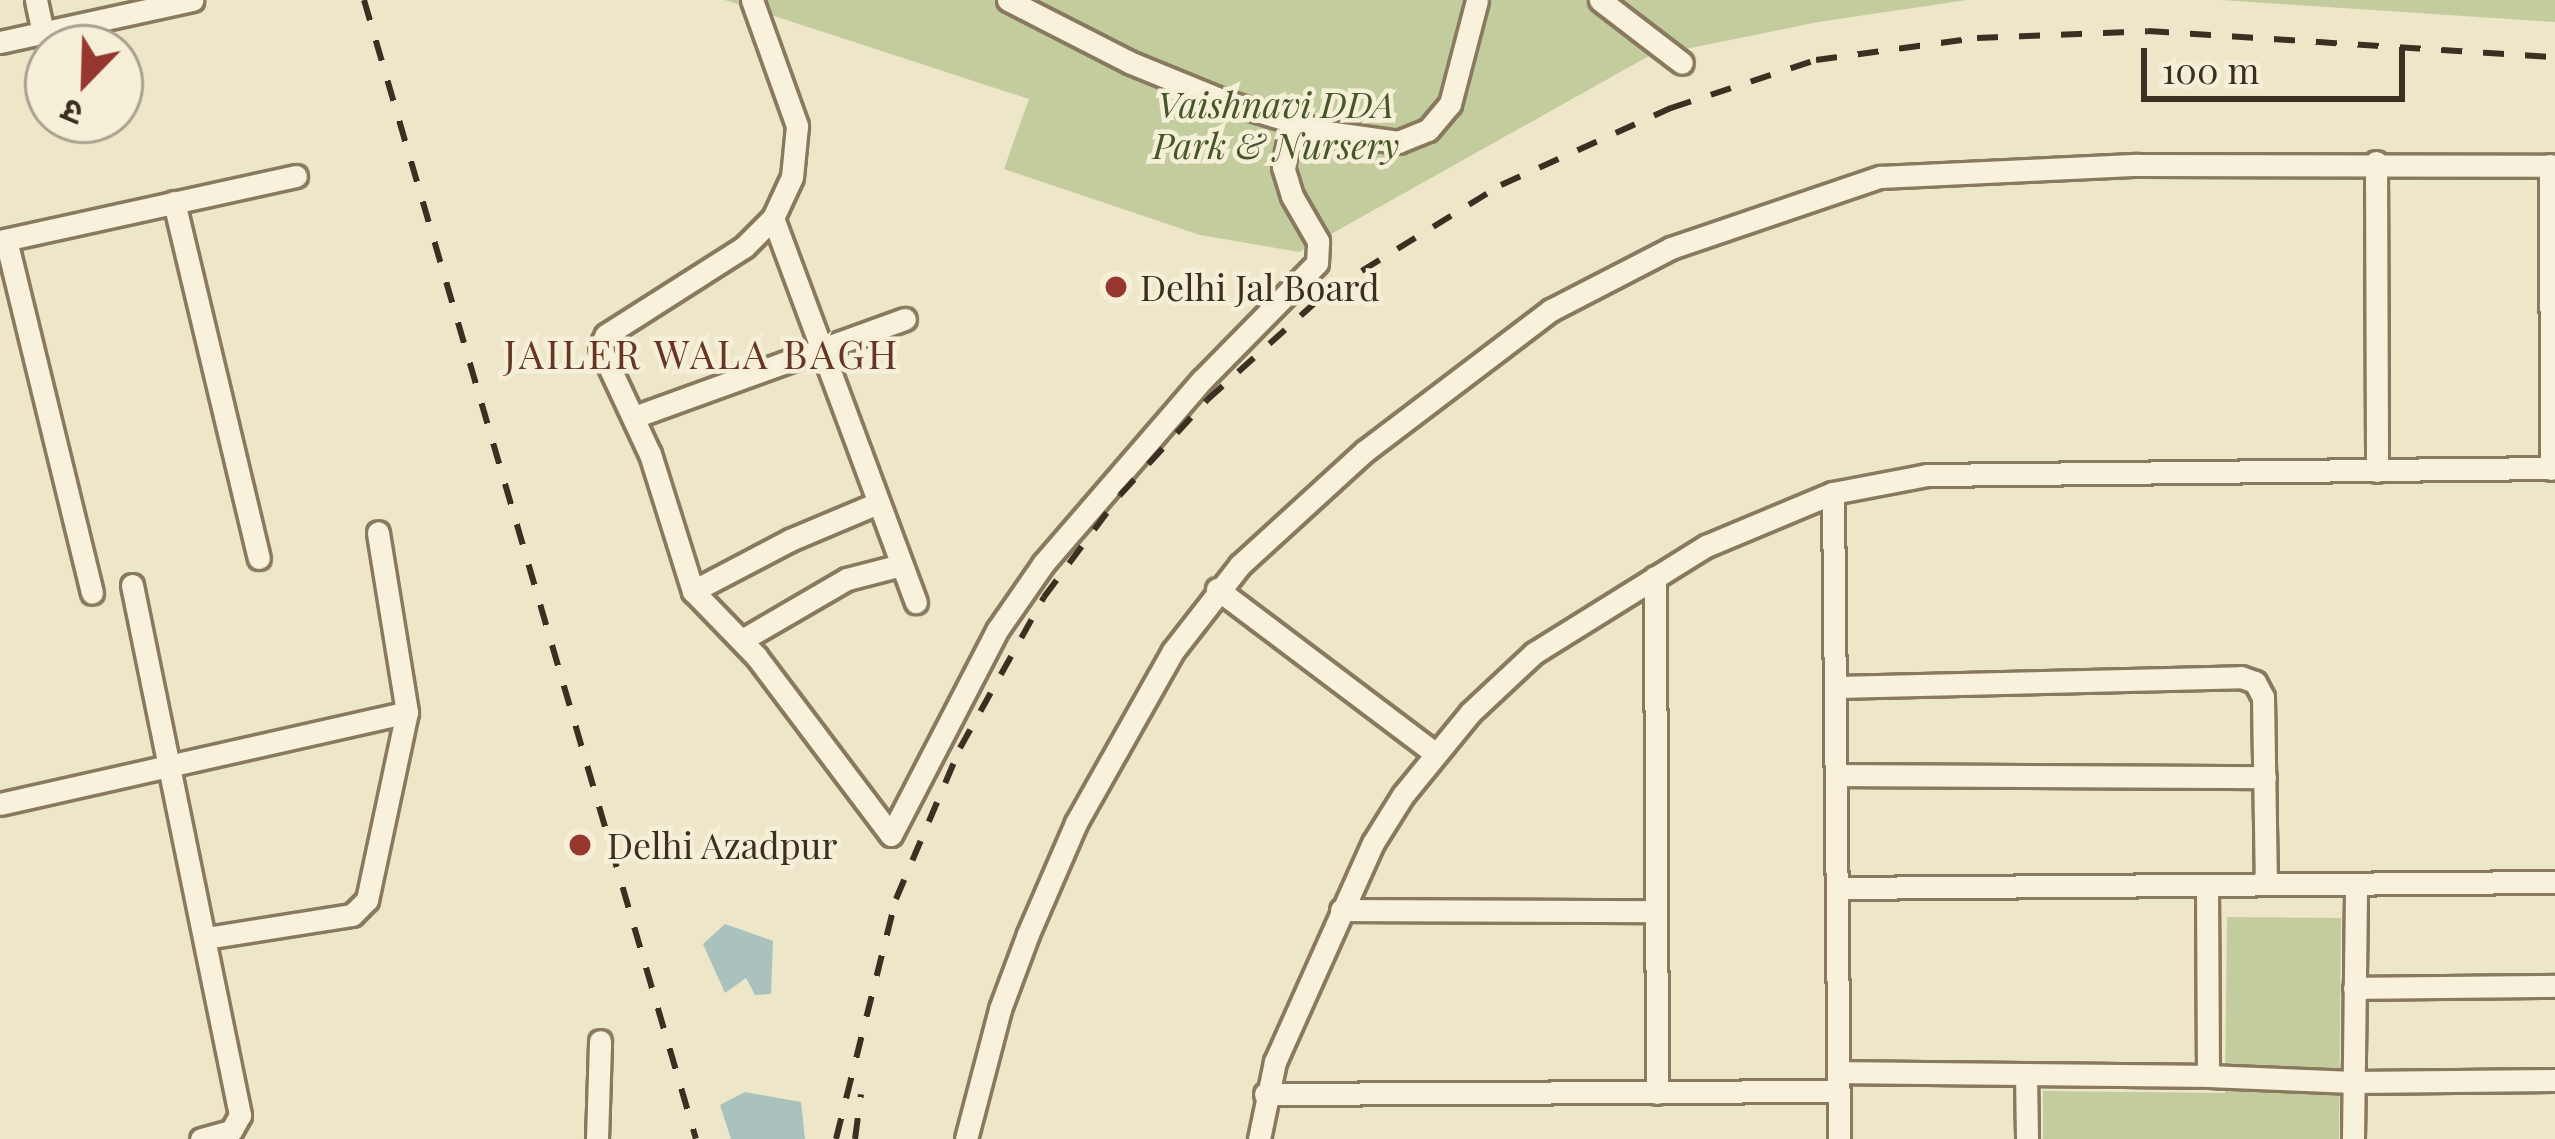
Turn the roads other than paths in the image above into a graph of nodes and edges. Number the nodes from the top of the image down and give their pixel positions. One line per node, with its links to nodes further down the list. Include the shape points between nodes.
1 (192, 0): 6 (street)
2 (752, 0): 13 (street, via 799,138 793,177)
3 (1008, 0): 8 (street, via 1130,62)
4 (1477, 0): 8 (street, via 1459,83 1428,130 1398,142)
5 (1600, 0): 7 (street)
6 (84, 24)
7 (1682, 63)
8 (1292, 122): 31 (street, via 1282,167 1318,241 1317,263 1042,564 998,629 894,834)
9 (2376, 162): 10 (street); 19 (street); 27 (street, via 1912,173 1698,238 1551,310 1364,451)
10 (2553, 165): 18 (street)
11 (296, 176): 12 (street)
12 (175, 202): 14 (street); 23 (street)
13 (772, 218): 16 (street); 17 (street, via 744,247 600,341)
14 (3, 240): 29 (street)
15 (904, 320): 16 (street)
16 (825, 348): 17 (street); 21 (street)
17 (634, 417): 28 (street)
18 (2553, 469): 19 (street)
19 (2377, 471): 20 (street, via 1927,475)
20 (1833, 493): 25 (street); 32 (street)
21 (878, 503): 24 (street); 28 (street)
22 (378, 532): 33 (street)
23 (259, 558)
24 (902, 565): 30 (street); 31 (street, via 847,579)
25 (1655, 577): 34 (street, via 1534,653); 45 (street)
26 (132, 585): 35 (street)
27 (1217, 589): 34 (street); 59 (street, via 1076,823 1000,1009)
28 (693, 591): 31 (street)
29 (92, 593)
30 (916, 602)
31 (742, 640)
32 (1837, 687): 36 (street); 37 (street, via 2241,677 2262,689)
33 (407, 712): 35 (street); 46 (street, via 363,908)
34 (1435, 753): 44 (street, via 1373,843)
35 (170, 766): 38 (street); 46 (street)
36 (1838, 775): 37 (street); 43 (street)
37 (2264, 777): 40 (street)
38 (0, 804)
39 (2555, 882): 41 (street)
40 (2266, 884): 41 (street); 42 (street)
41 (2356, 884): 48 (street)
42 (2207, 885): 43 (street); 51 (street)
43 (1838, 888): 53 (street)
44 (1341, 910): 45 (street); 56 (street)
45 (1656, 911): 55 (street)
46 (206, 938): 57 (street, via 240,1115 231,1131)
47 (2555, 986): 48 (street)
48 (2354, 988): 54 (street)
49 (600, 1041): 58 (street)
50 (2026, 1074): 51 (street); 53 (street); 62 (street)
51 (2208, 1076): 54 (street)
52 (2555, 1081): 54 (street)
53 (1839, 1082): 55 (street); 61 (street)
54 (2353, 1082): 63 (street)
55 (1657, 1093): 56 (street)
56 (1265, 1094): 60 (street)
57 (201, 1139)
58 (597, 1139)
59 (966, 1139)
60 (1259, 1139)
61 (1839, 1139)
62 (2027, 1139)
63 (2353, 1139)

